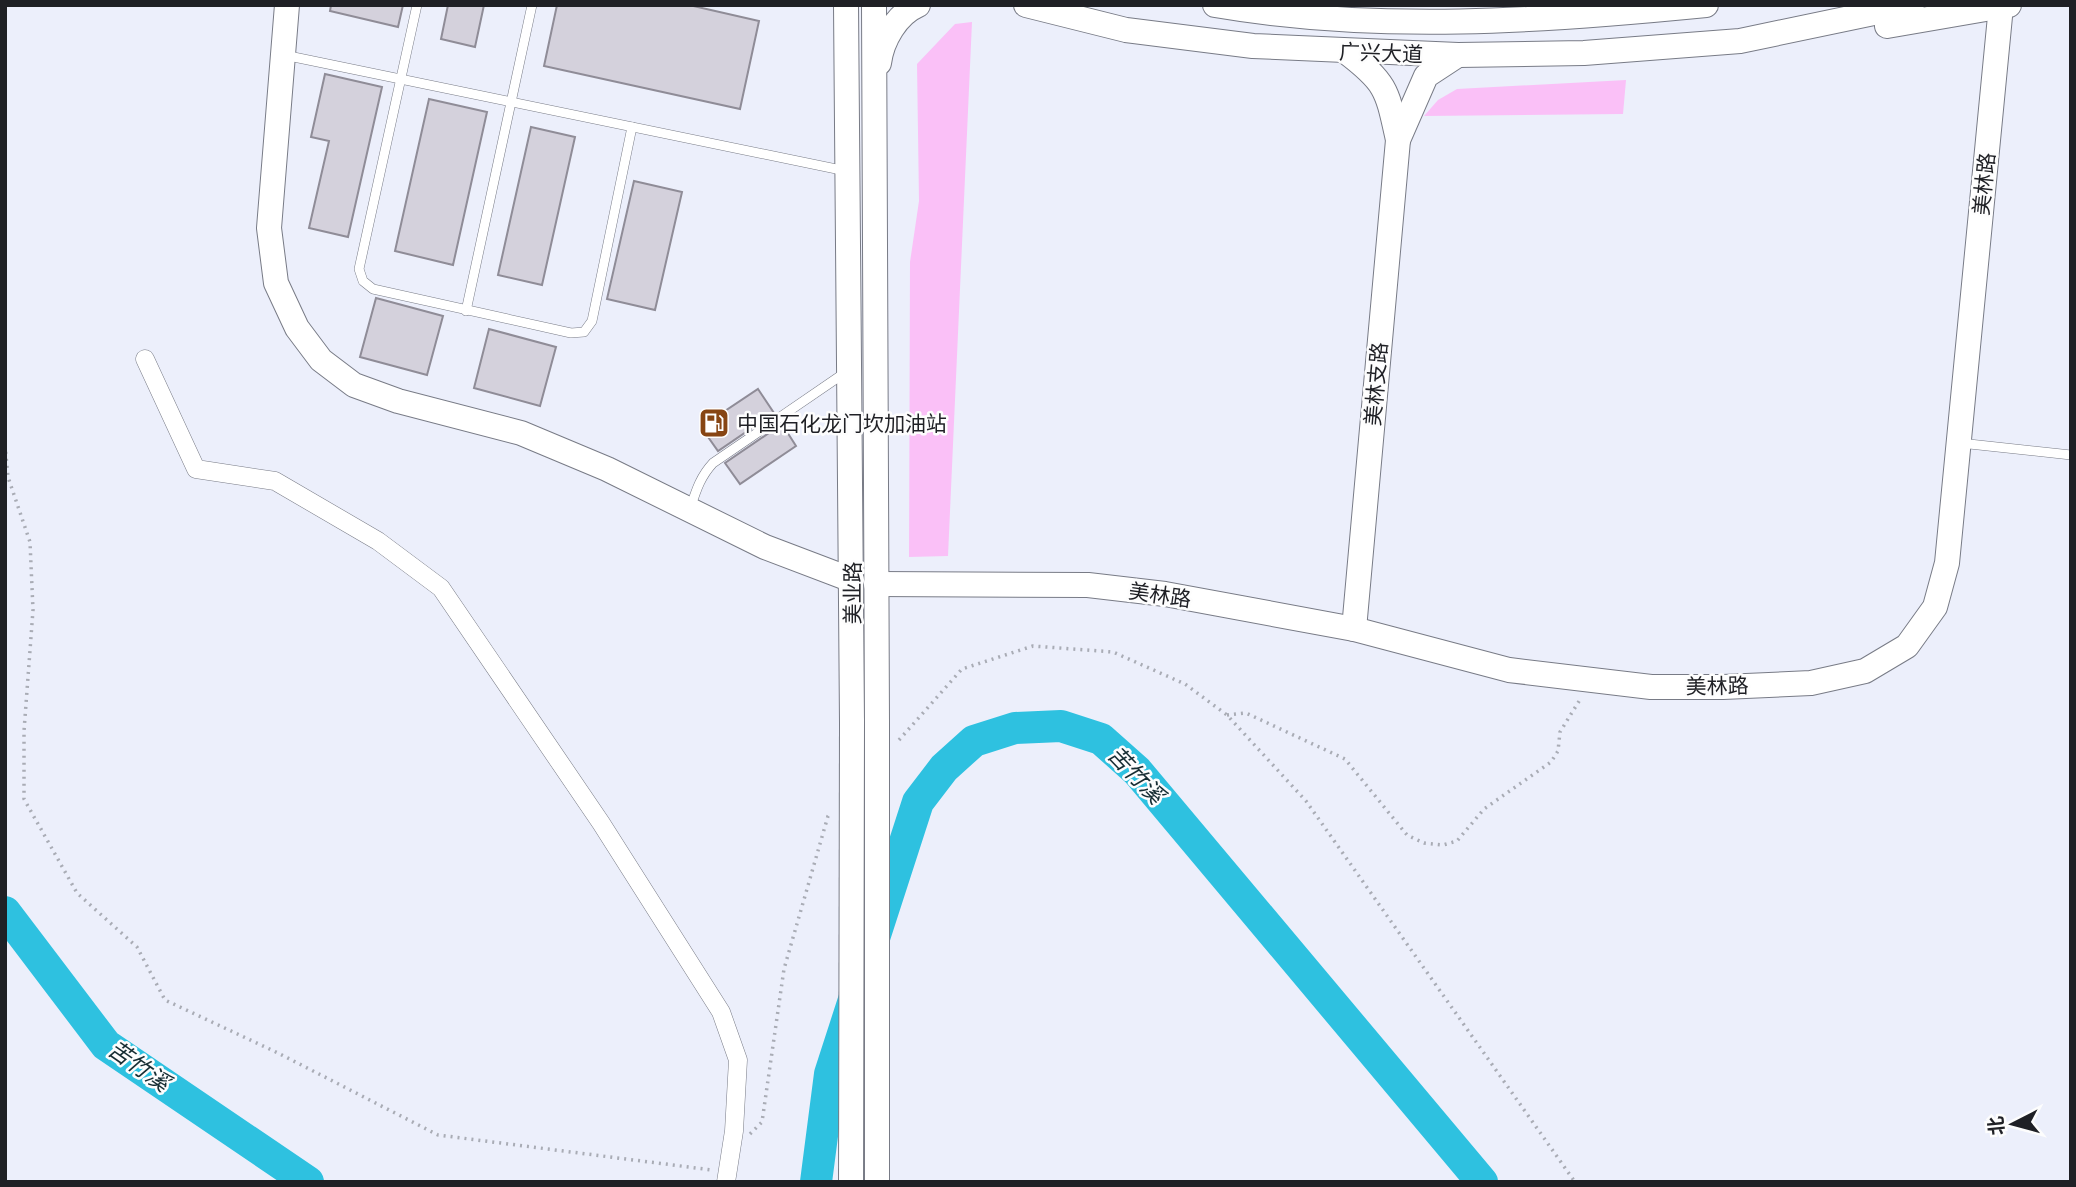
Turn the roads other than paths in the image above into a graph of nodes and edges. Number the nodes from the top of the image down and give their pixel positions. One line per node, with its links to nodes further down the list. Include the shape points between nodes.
1 (286, 5): 14 (main road)
2 (418, 5): 16 (lane)
3 (532, 5): 18 (lane)
4 (846, 5): 21 (main road, 美业路)
5 (874, 5): 17 (main road, 美业路)
6 (918, 5): 17 (main road, via 908,10 888,36 880,56)
7 (1026, 5): 13 (main road, 广兴大道, via 1126,30)
8 (1215, 5): 9 (main road, 广兴大道, via 1348,19 1454,21 1584,17)
9 (1706, 5)
10 (1912, 5): 12 (main road, 广兴大道)
11 (2005, 6): 12 (main road, 广兴大道, via 1838,34); 25 (main road, 美林路)
12 (1740, 41): 15 (main road, 广兴大道, via 1584,53)
13 (1346, 52): 15 (main road, 广兴大道); 20 (main road, via 1383,86)
14 (283, 54): 16 (lane); 27 (main road, via 268,228 276,283 297,328 321,359 355,385 522,433)
15 (1458, 55): 20 (main road, via 1426,76)
16 (401, 79): 18 (lane); 22 (lane, via 359,269 363,281 373,289)
17 (874, 101): 29 (main road, 美业路)
18 (511, 102): 19 (lane); 22 (lane)
19 (632, 127): 21 (lane); 22 (lane, via 592,321 584,332)
20 (1398, 140): 30 (main road, 美林支路)
21 (847, 171): 24 (main road, 美业路)
22 (466, 311)
23 (145, 359): 31 (street, via 196,469 275,481 378,541 441,588 601,823 722,1012 738,1060)
24 (849, 370): 27 (lane, via 713,463 703,474); 28 (main road, 美业路)
25 (1958, 442): 26 (lane); 30 (main road, 美林路, via 1947,563 1935,607 1907,646 1866,671 1811,683 1651,687 1509,670)
26 (2071, 455)
27 (690, 510): 28 (main road, via 765,547)
28 (852, 580): 32 (main road, 美业路, bridge)
29 (876, 584): 30 (main road, 美林路, via 1088,585 1165,594); 33 (main road, 美业路, bridge)
30 (1354, 629)
31 (727, 1177)
32 (851, 1182)
33 (877, 1182)

